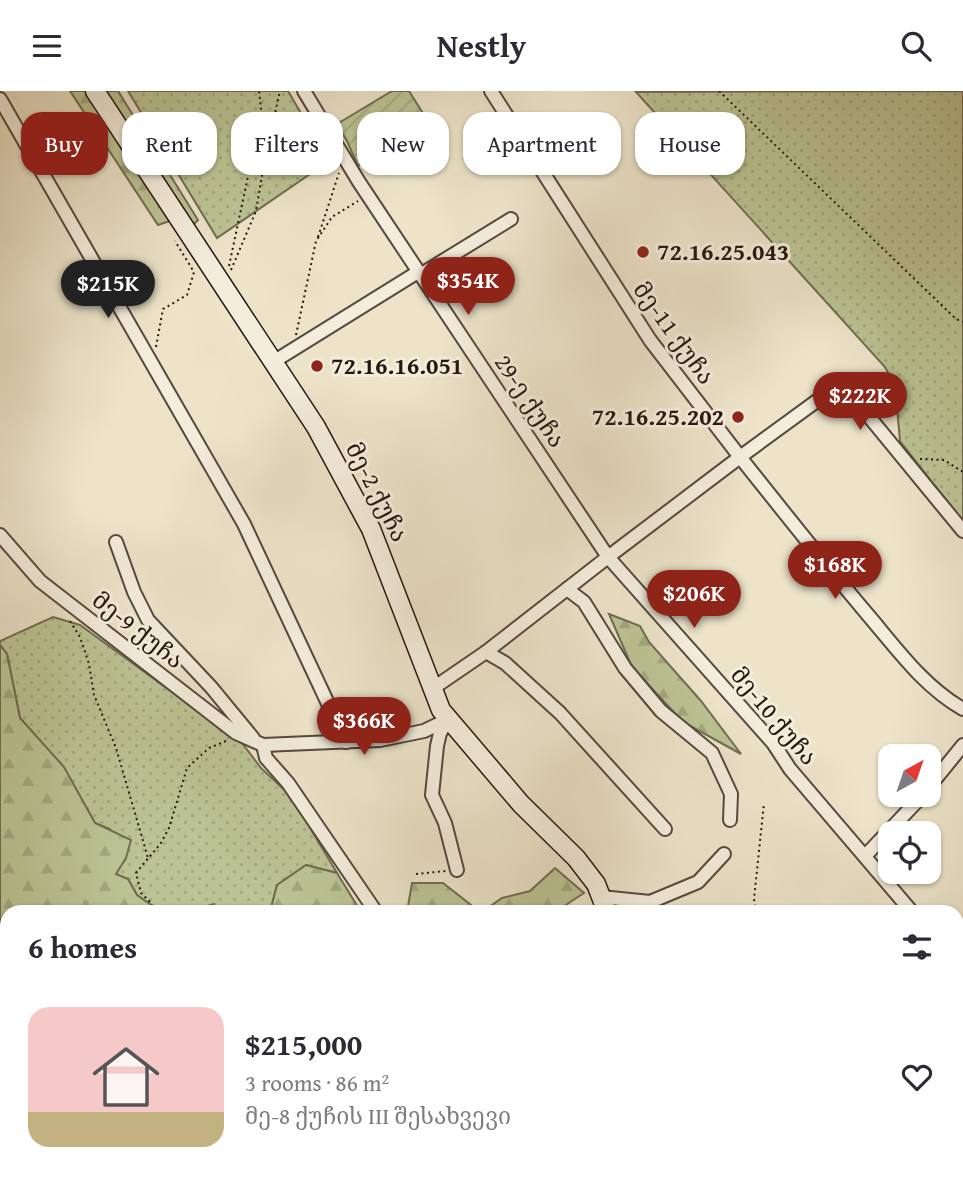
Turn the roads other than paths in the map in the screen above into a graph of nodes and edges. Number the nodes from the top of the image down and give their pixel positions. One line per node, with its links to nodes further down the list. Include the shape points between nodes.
1 (95, 91): 7 (main road, მე-2 ქუჩა)
2 (304, 91): 6 (street, 29-ე ქუჩა)
3 (491, 91): 8 (street, მე-11 ქუჩა, via 650,340)
4 (0, 99): 19 (street, via 244,524)
5 (511, 219): 6 (street)
6 (419, 273): 7 (street); 12 (street, 29-ე ქუჩა)
7 (273, 362): 15 (main road, მე-2 ქუჩა, via 316,427 371,529)
8 (740, 457): 9 (street, via 841,388); 12 (street); 16 (street, მე-11 ქუჩა, via 909,663 941,696)
9 (963, 531)
10 (0, 535): 18 (street, მე-9 ქუჩა, via 40,581 236,733)
11 (116, 543): 18 (street, via 148,620)
12 (608, 557): 13 (street); 26 (street, მე-10 ქუჩა)
13 (567, 589): 14 (street); 23 (street, via 584,602 625,668 661,711 712,754 731,794)
14 (486, 652): 15 (street); 24 (street, via 505,663 560,713)
15 (432, 689): 17 (main road, მე-2 ქუჩა)
16 (963, 709)
17 (449, 719): 19 (street, via 405,736); 27 (street, via 437,746 432,795); 28 (main road, მე-2 ქუჩა, via 521,804 576,858 596,884)
18 (256, 741): 19 (street); 29 (street)
19 (346, 742)
20 (963, 745): 21 (street)
21 (942, 771)
22 (912, 807): 26 (street)
23 (730, 820)
24 (665, 829)
25 (724, 855): 28 (street, via 698,882 650,902)
26 (866, 855): 30 (street, მე-10 ქუჩა)
27 (457, 870)
28 (604, 904)
29 (371, 905)
30 (906, 905)

